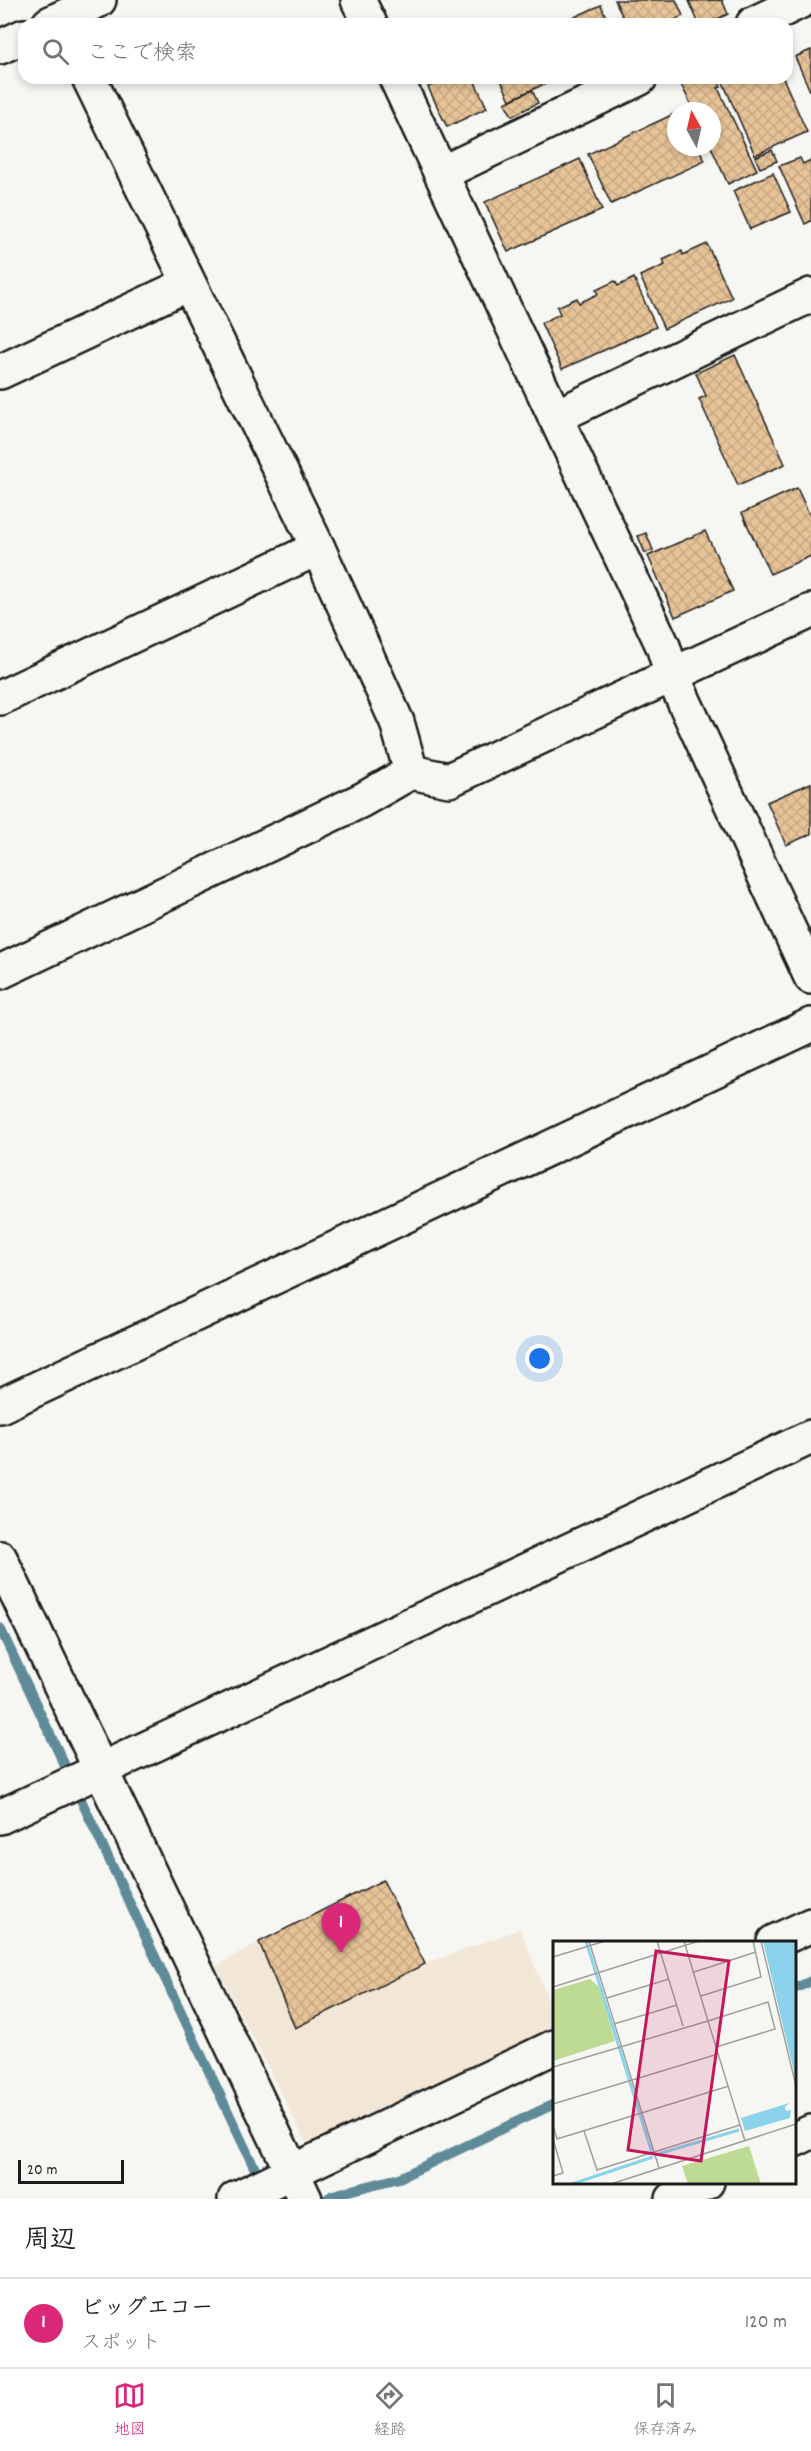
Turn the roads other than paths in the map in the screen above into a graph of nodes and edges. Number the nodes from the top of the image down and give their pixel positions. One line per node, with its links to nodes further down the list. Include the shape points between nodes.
1 (99, 0): 4 (street)
2 (358, 0): 5 (street)
3 (803, 0): 6 (street)
4 (56, 17)
5 (367, 18)
6 (766, 18)
7 (18, 39): 8 (street)
8 (0, 47)
9 (92, 84): 13 (street)
10 (399, 84): 12 (street)
11 (627, 84): 12 (street)
12 (442, 173): 16 (street)
13 (188, 284): 15 (street); 17 (street)
14 (811, 295): 16 (street)
15 (0, 372)
16 (555, 417): 19 (street, via 663,646)
17 (318, 548): 20 (street); 21 (street, via 397,722)
18 (811, 610): 19 (street)
19 (672, 675): 21 (street, via 449,780); 22 (street)
20 (0, 698)
21 (411, 772): 23 (street, via 362,800)
22 (807, 956)
23 (0, 972)
24 (811, 1025): 25 (street)
25 (0, 1406)
26 (811, 1437): 28 (street)
27 (0, 1558): 28 (street)
28 (94, 1773): 29 (street); 36 (street)
29 (0, 1817)
30 (811, 1925): 31 (street)
31 (776, 1941)
32 (553, 2048): 36 (street)
33 (811, 2132): 34 (street)
34 (796, 2140)
35 (703, 2184): 37 (street)
36 (271, 2188)
37 (673, 2199)

